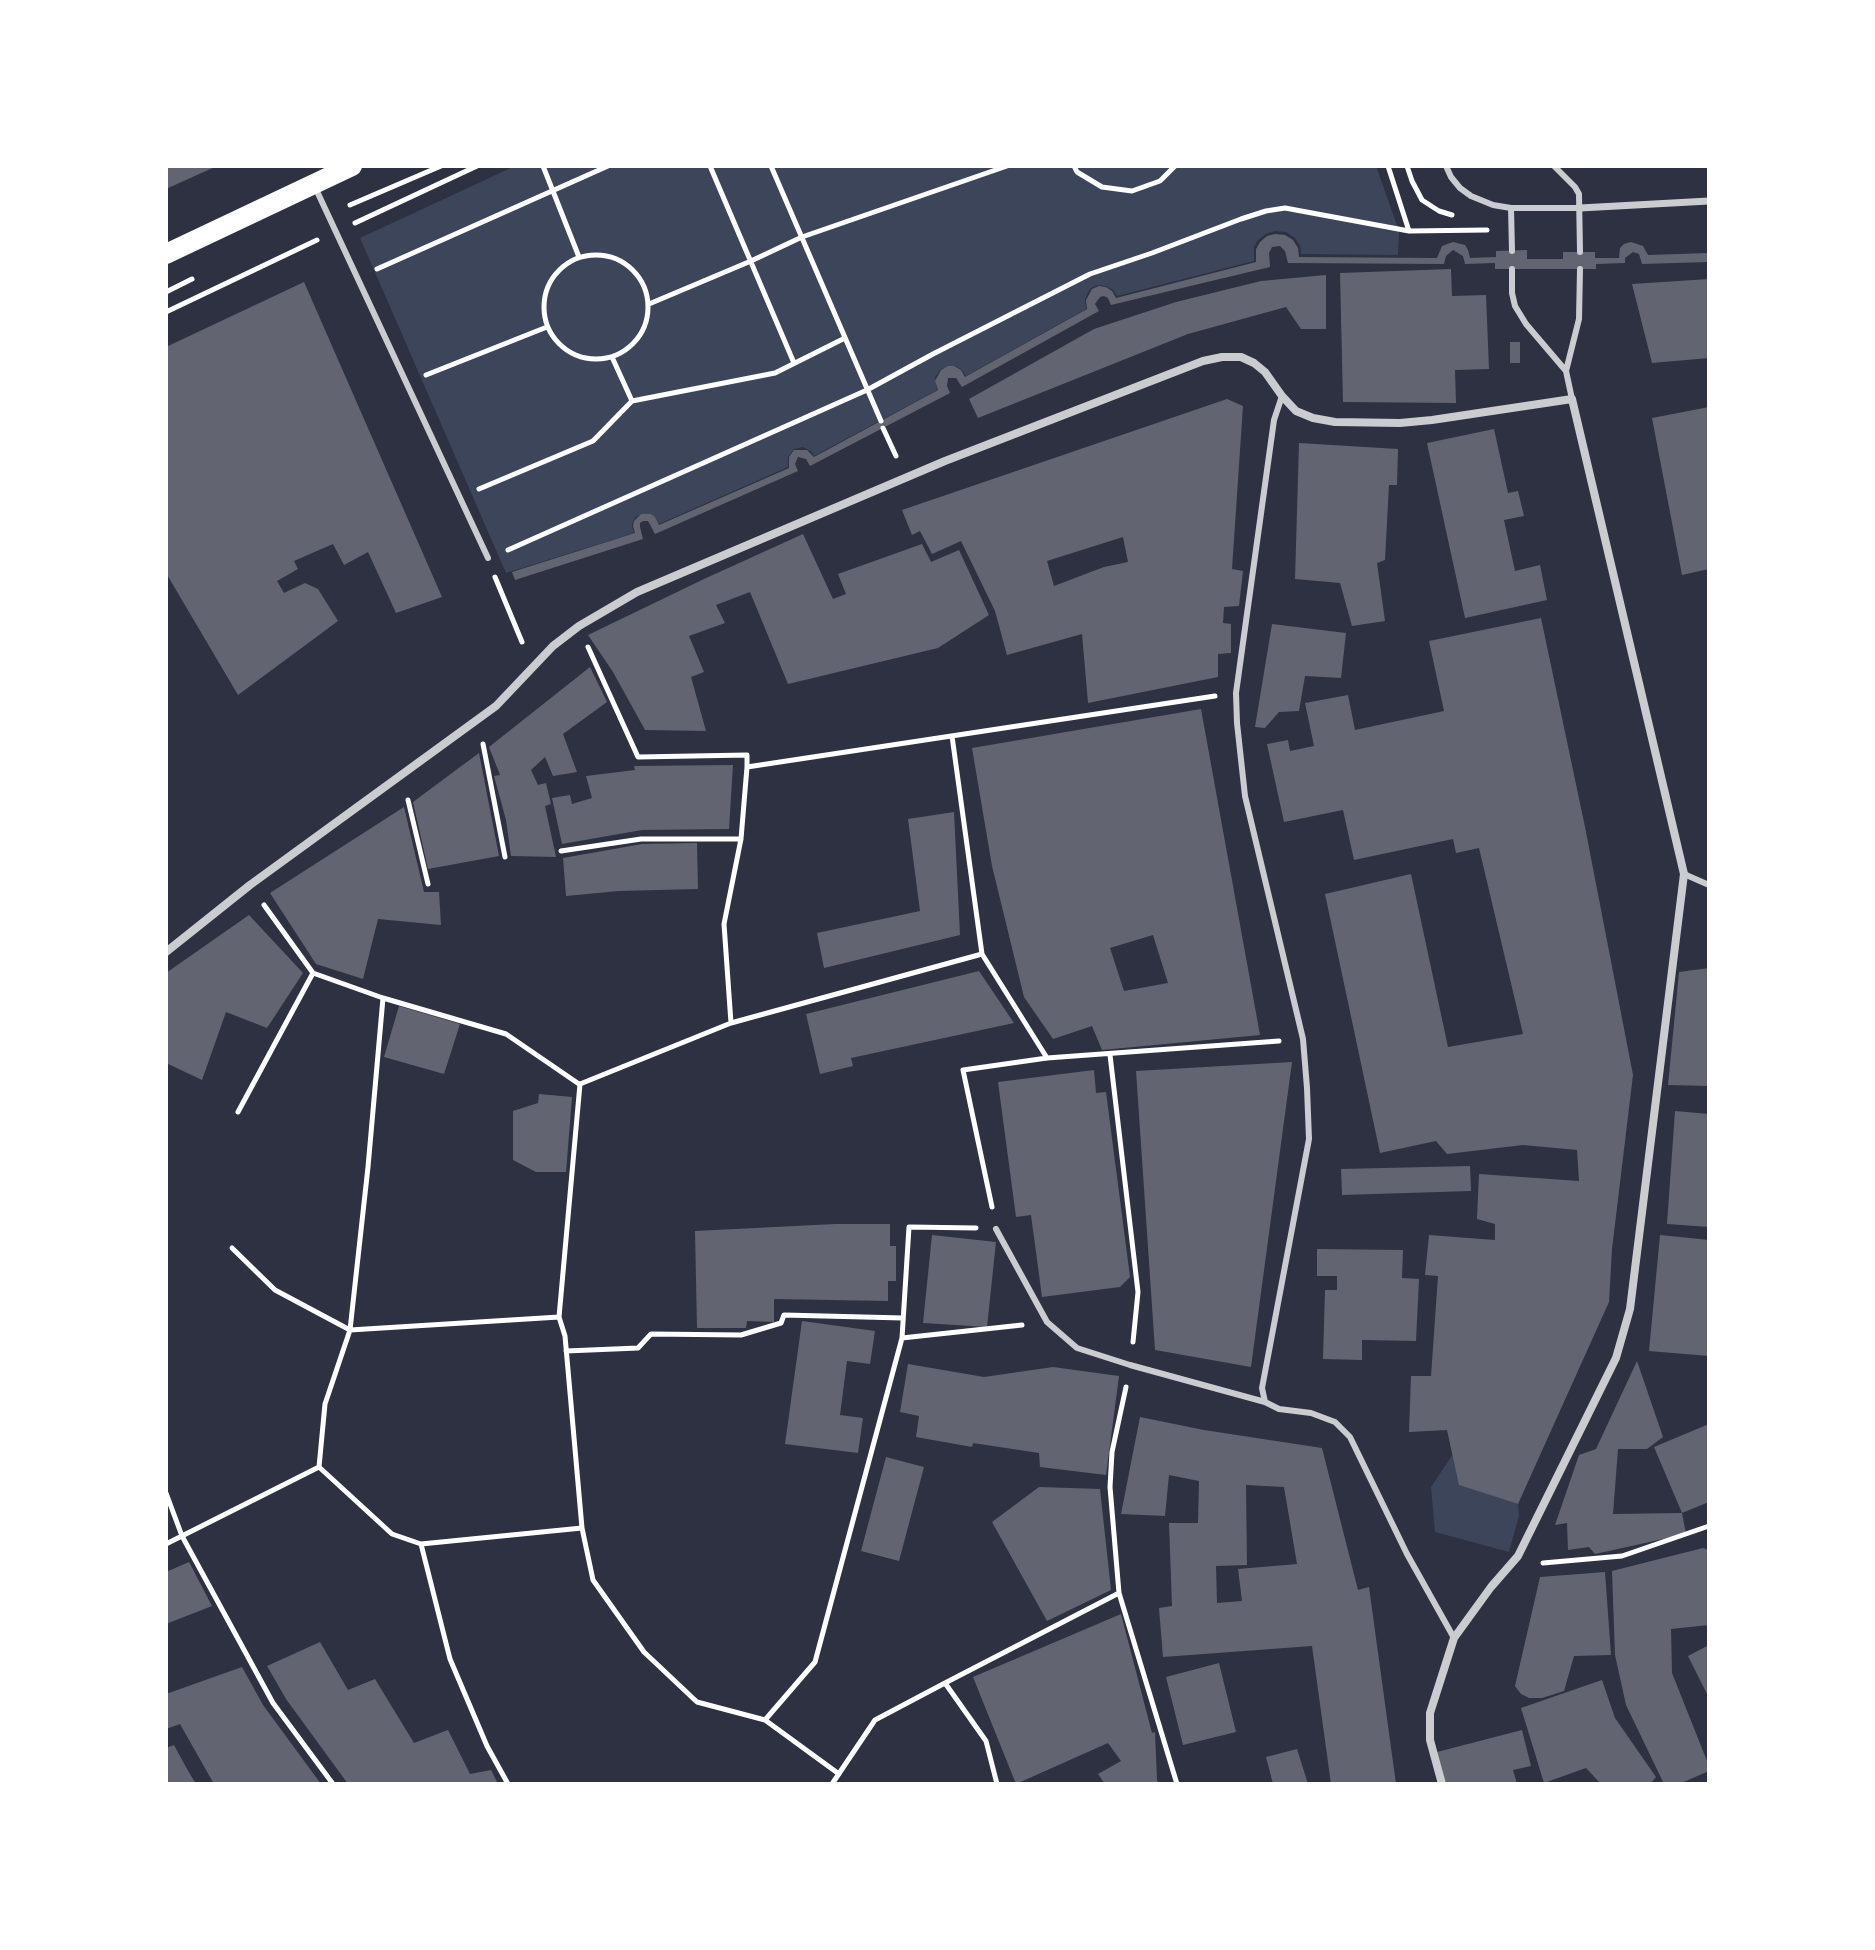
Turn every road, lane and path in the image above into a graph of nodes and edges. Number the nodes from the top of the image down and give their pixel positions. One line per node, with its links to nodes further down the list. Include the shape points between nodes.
1 (352, 166): 13 (main road)
2 (441, 166): 18 (path)
3 (543, 166): 14 (path)
4 (608, 166): 14 (path)
5 (710, 166): 26 (path)
6 (771, 166): 21 (path)
7 (1007, 166): 21 (path)
8 (1074, 166): 9 (path, via 1102,187 1132,191 1160,181)
9 (1175, 166)
10 (1388, 166): 20 (path)
11 (1446, 166): 16 (lane, via 1471,196)
12 (1554, 166): 17 (lane, via 1575,187)
13 (313, 183): 18 (lane); 24 (main road)
14 (552, 190): 25 (path); 27 (path)
15 (1709, 201): 17 (street)
16 (1511, 208): 17 (lane); 19 (lane)
17 (1580, 208): 23 (lane)
18 (327, 214): 38 (lane)
19 (1512, 230): 20 (path); 22 (lane)
20 (1409, 231): 39 (path, via 1285,208 1254,215 1090,274)
21 (802, 237): 26 (path); 34 (path)
22 (1512, 251)
23 (1580, 252)
24 (166, 254)
25 (579, 257): 32 (path, via 603,254 626,263 642,281); 33 (path, via 560,268 548,285 543,306)
26 (751, 261): 32 (path); 36 (path)
27 (390, 264)
28 (1512, 269): 37 (lane, via 1515,306)
29 (1580, 269): 37 (lane, via 1579,319)
30 (194, 279): 31 (path)
31 (166, 292)
32 (649, 304): 35 (path, via 640,337)
33 (547, 327): 35 (path, via 574,355); 38 (path)
34 (845, 338): 36 (path); 39 (path)
35 (612, 357): 42 (path)
36 (794, 363): 42 (path, via 775,373)
37 (1566, 371): 41 (lane)
38 (407, 382): 44 (lane)
39 (867, 390): 43 (path); 45 (path)
40 (1282, 396): 41 (street, via 1296,411 1313,418 1400,423); 46 (street, via 1265,372 1241,357 1203,361 905,477 637,592); 48 (lane, via 1274,420)
41 (1572, 399): 56 (street)
42 (632, 401): 44 (path, via 593,441)
43 (881, 421)
44 (461, 498): 45 (lane)
45 (488, 558): 47 (path)
46 (579, 626): 47 (street); 51 (path, via 638,757 747,755)
47 (533, 669): 49 (street)
48 (1236, 693): 50 (path); 65 (lane, via 1245,796)
49 (478, 720): 52 (street); 55 (path)
50 (952, 736): 51 (path); 61 (path)
51 (747, 767): 53 (path)
52 (402, 775): 57 (path); 58 (street)
53 (741, 839): 54 (path, via 641,839); 64 (path, via 724,924)
54 (561, 851)
55 (505, 857)
56 (1684, 874): 59 (lane); 87 (street, via 1630,1309 1616,1358)
57 (428, 884)
58 (250, 885): 60 (street); 62 (path)
59 (1709, 885)
60 (166, 952)
61 (982, 954): 64 (path); 67 (path)
62 (313, 973): 63 (path); 69 (path)
63 (383, 998): 68 (path, via 506,1034); 75 (path)
64 (731, 1023): 68 (path)
65 (1303, 1039): 66 (path); 79 (lane, via 1309,1139 1262,1388)
66 (1110, 1055): 67 (path); 78 (path, via 1138,1292)
67 (1047, 1058): 70 (path, via 963,1070)
68 (580, 1084): 72 (path)
69 (238, 1112)
70 (996, 1229): 73 (path, via 909,1227); 74 (lane)
71 (232, 1248): 75 (path, via 275,1290)
72 (559, 1317): 75 (path); 77 (path)
73 (903, 1318): 76 (path); 77 (path, via 784,1315 781,1323 741,1335 651,1334 638,1348)
74 (1047, 1322): 76 (path); 78 (lane, via 1077,1348)
75 (350, 1330): 80 (path, via 325,1404)
76 (902, 1338): 91 (path, via 815,1662)
77 (566, 1351): 83 (path)
78 (1130, 1365): 79 (lane); 88 (path, via 1110,1487)
79 (1265, 1402): 89 (lane, via 1335,1422 1350,1437)
80 (319, 1467): 84 (path); 86 (path, via 392,1534)
81 (166, 1493): 84 (path)
82 (1709, 1526): 87 (path, via 1622,1556 1543,1563)
83 (582, 1528): 86 (path); 91 (path, via 593,1580 644,1652 697,1702)
84 (182, 1536): 85 (path); 93 (path, via 273,1703)
85 (166, 1544)
86 (421, 1544): 94 (path, via 450,1659)
87 (1518, 1556): 89 (street)
88 (1119, 1593): 90 (path); 97 (path)
89 (1454, 1638): 98 (street, via 1430,1713 1430,1740)
90 (945, 1683): 92 (path, via 875,1720); 96 (path, via 986,1741)
91 (765, 1720): 92 (path)
92 (839, 1774): 95 (path)
93 (333, 1784)
94 (508, 1784)
95 (832, 1784)
96 (997, 1784)
97 (1177, 1784)
98 (1442, 1784)

